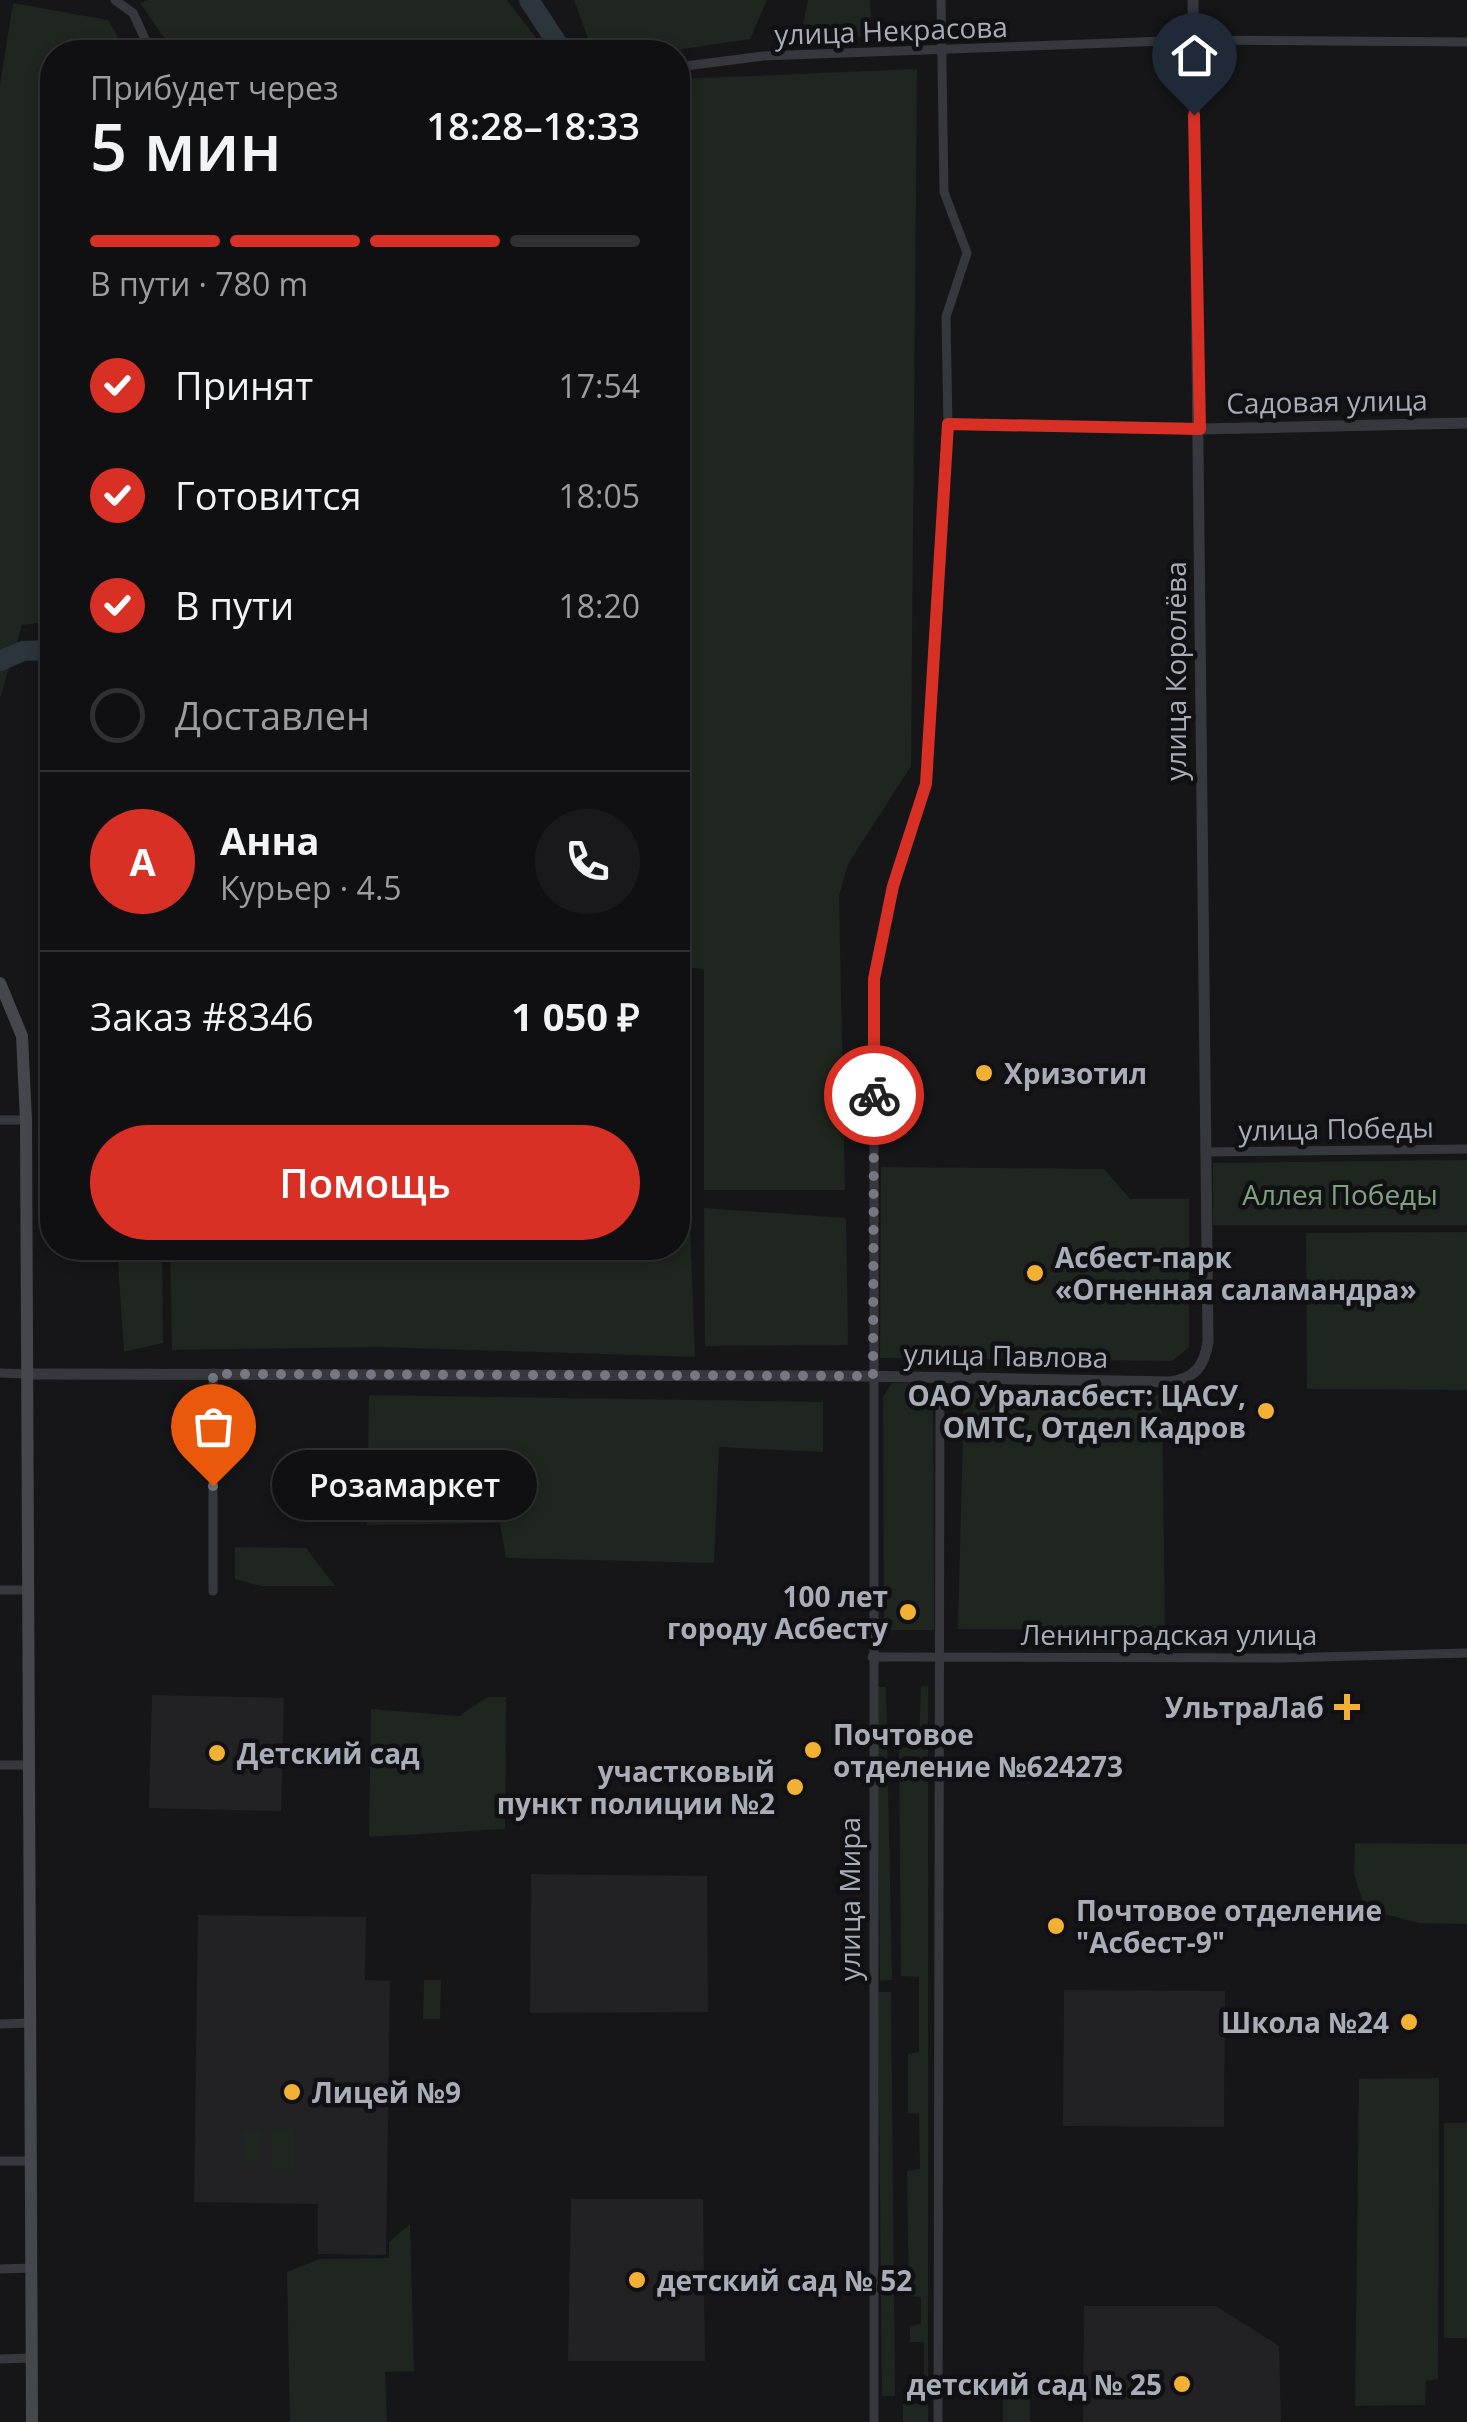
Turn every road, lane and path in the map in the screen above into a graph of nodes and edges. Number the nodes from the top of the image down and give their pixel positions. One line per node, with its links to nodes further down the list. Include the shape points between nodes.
1 (114, 0): 4 (street, via 133,13)
2 (941, 0): 7 (street, улица Мира)
3 (1193, 0): 5 (street, улица Королёва)
4 (145, 40)
5 (1193, 40): 6 (street, улица Некрасова); 7 (street, улица Некрасова); 11 (street, улица Королёва)
6 (1467, 42)
7 (942, 52): 8 (street, улица Некрасова, via 763,56); 9 (street, улица Мира, via 944,192 966,253 946,317)
8 (690, 65)
9 (948, 424): 11 (street, Садовая улица); 21 (street, улица Мира, via 926,784 893,886 874,979)
10 (1467, 424): 11 (street, Садовая улица)
11 (1200, 429): 16 (street, улица Королёва)
12 (0, 983): 14 (main road, via 22,1036)
13 (0, 1120): 14 (street)
14 (26, 1120): 19 (main road)
15 (1467, 1149): 16 (street, улица Победы)
16 (1205, 1152): 17 (street, улица Королёва)
17 (1208, 1342): 22 (street, улица Павлова, via 1198,1370 1170,1382)
18 (0, 1373): 19 (street, улица Павлова)
19 (28, 1374): 20 (street, улица Павлова); 24 (main road)
20 (213, 1374): 21 (street, улица Павлова); 25 (street)
21 (873, 1376): 22 (street, улица Павлова); 27 (street, улица Мира)
22 (940, 1380): 28 (street)
23 (0, 1590): 24 (street)
24 (26, 1590): 30 (main road)
25 (213, 1591)
26 (1467, 1653): 28 (street, Ленинградская улица)
27 (872, 1657): 28 (street, Ленинградская улица); 40 (street, улица Мира)
28 (940, 1657): 41 (street)
29 (0, 1764): 30 (street)
30 (30, 1765): 31 (main road)
31 (29, 2023): 32 (street); 33 (main road)
32 (0, 2024)
33 (29, 2160): 34 (street); 35 (main road)
34 (0, 2161)
35 (30, 2268): 36 (street); 37 (main road)
36 (0, 2269)
37 (32, 2358): 38 (street); 39 (main road)
38 (0, 2359)
39 (32, 2422)
40 (874, 2422)
41 (938, 2422)

